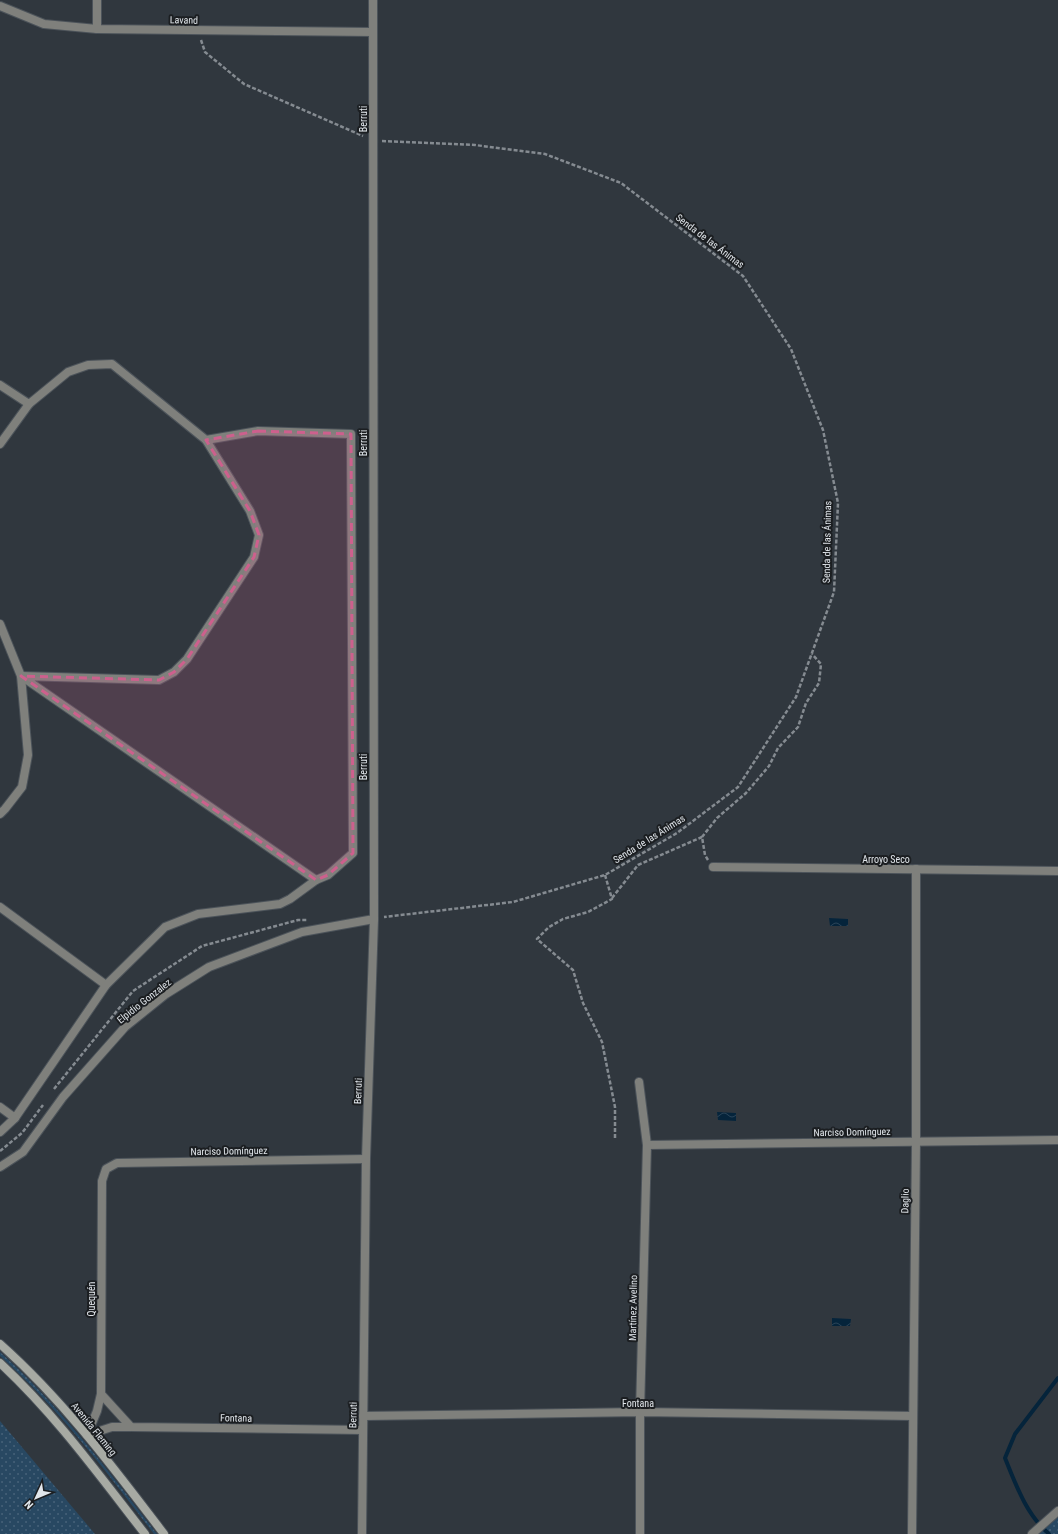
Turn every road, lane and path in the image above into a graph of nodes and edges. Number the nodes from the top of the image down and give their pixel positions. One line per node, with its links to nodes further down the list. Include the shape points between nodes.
1 (97, 0): 4 (street)
2 (373, 0): 6 (street, Berruti)
3 (0, 6): 4 (street, Lavand, via 44,24)
4 (97, 29): 5 (street, Lavand)
5 (198, 30): 6 (street, Lavand); 7 (path, via 205,52 244,84)
6 (373, 32): 7 (street, Berruti)
7 (376, 140): 13 (path, Senda de las Ánimas, via 475,145 545,154 621,183 743,276 791,349 823,430 838,503 834,592); 24 (street, Berruti)
8 (0, 385): 9 (street)
9 (29, 404): 10 (street, via 68,372 88,365 112,364); 11 (street)
10 (206, 440): 14 (street, via 250,511 259,535 254,557 187,659 174,672 159,680); 21 (street, via 258,431 351,434 353,853 328,875)
11 (0, 444)
12 (0, 624): 14 (street)
13 (812, 654): 16 (path, via 821,664 819,683 806,703 798,727 778,748 769,766 746,793 717,818); 20 (path, Senda de las Ánimas, via 796,697 738,787 677,833)
14 (21, 676): 15 (street, via 28,756 22,787); 21 (street)
15 (0, 814)
16 (702, 837): 17 (path, via 705,855); 22 (path, via 638,865)
17 (713, 867): 18 (street, Arroyo Seco)
18 (916, 869): 19 (street, Arroyo Seco); 32 (street, Daglio)
19 (1058, 871)
20 (605, 875): 22 (path); 24 (path, Senda de las Ánimas, via 513,902)
21 (316, 880): 25 (street, via 280,904 198,914 165,927)
22 (612, 898): 30 (path, via 588,912 563,919 549,927 537,939 573,970 583,1003 602,1042 615,1107)
23 (0, 907): 25 (street)
24 (374, 919): 34 (street, Berruti); 35 (street, Elpidio Gonzalez, via 302,932 209,967 166,994 120,1033 63,1097 23,1152)
25 (106, 985): 28 (street)
26 (639, 1082): 33 (street, Martínez Avelino)
27 (0, 1107): 28 (street)
28 (15, 1118): 29 (street)
29 (0, 1132)
30 (615, 1138)
31 (1058, 1140): 32 (street, Narciso Domínguez)
32 (916, 1141): 33 (street, Narciso Domínguez); 42 (street, Daglio)
33 (647, 1145): 40 (street, Martínez Avelino)
34 (366, 1159): 36 (street, Narciso Domínguez, via 116,1163 106,1169); 41 (street, Berruti)
35 (0, 1166)
36 (102, 1181): 39 (street, Quequén)
37 (0, 1344): 45 (main road, Avenida Fleming, via 37,1378)
38 (0, 1363): 47 (main road, via 77,1445)
39 (101, 1394): 43 (street); 45 (street, Quequén)
40 (640, 1412): 41 (street, Fontana); 42 (street, Fontana); 50 (street, Martínez Avelino)
41 (363, 1416): 44 (street, Berruti)
42 (913, 1416): 51 (street, Daglio)
43 (131, 1427): 44 (street, Fontana); 45 (street, Fontana, via 107,1428)
44 (363, 1430): 49 (street, Berruti)
45 (87, 1435): 48 (main road, Avenida Fleming)
46 (1058, 1512): 52 (street)
47 (145, 1534)
48 (164, 1534)
49 (362, 1534)
50 (640, 1534)
51 (912, 1534)
52 (1032, 1534)

